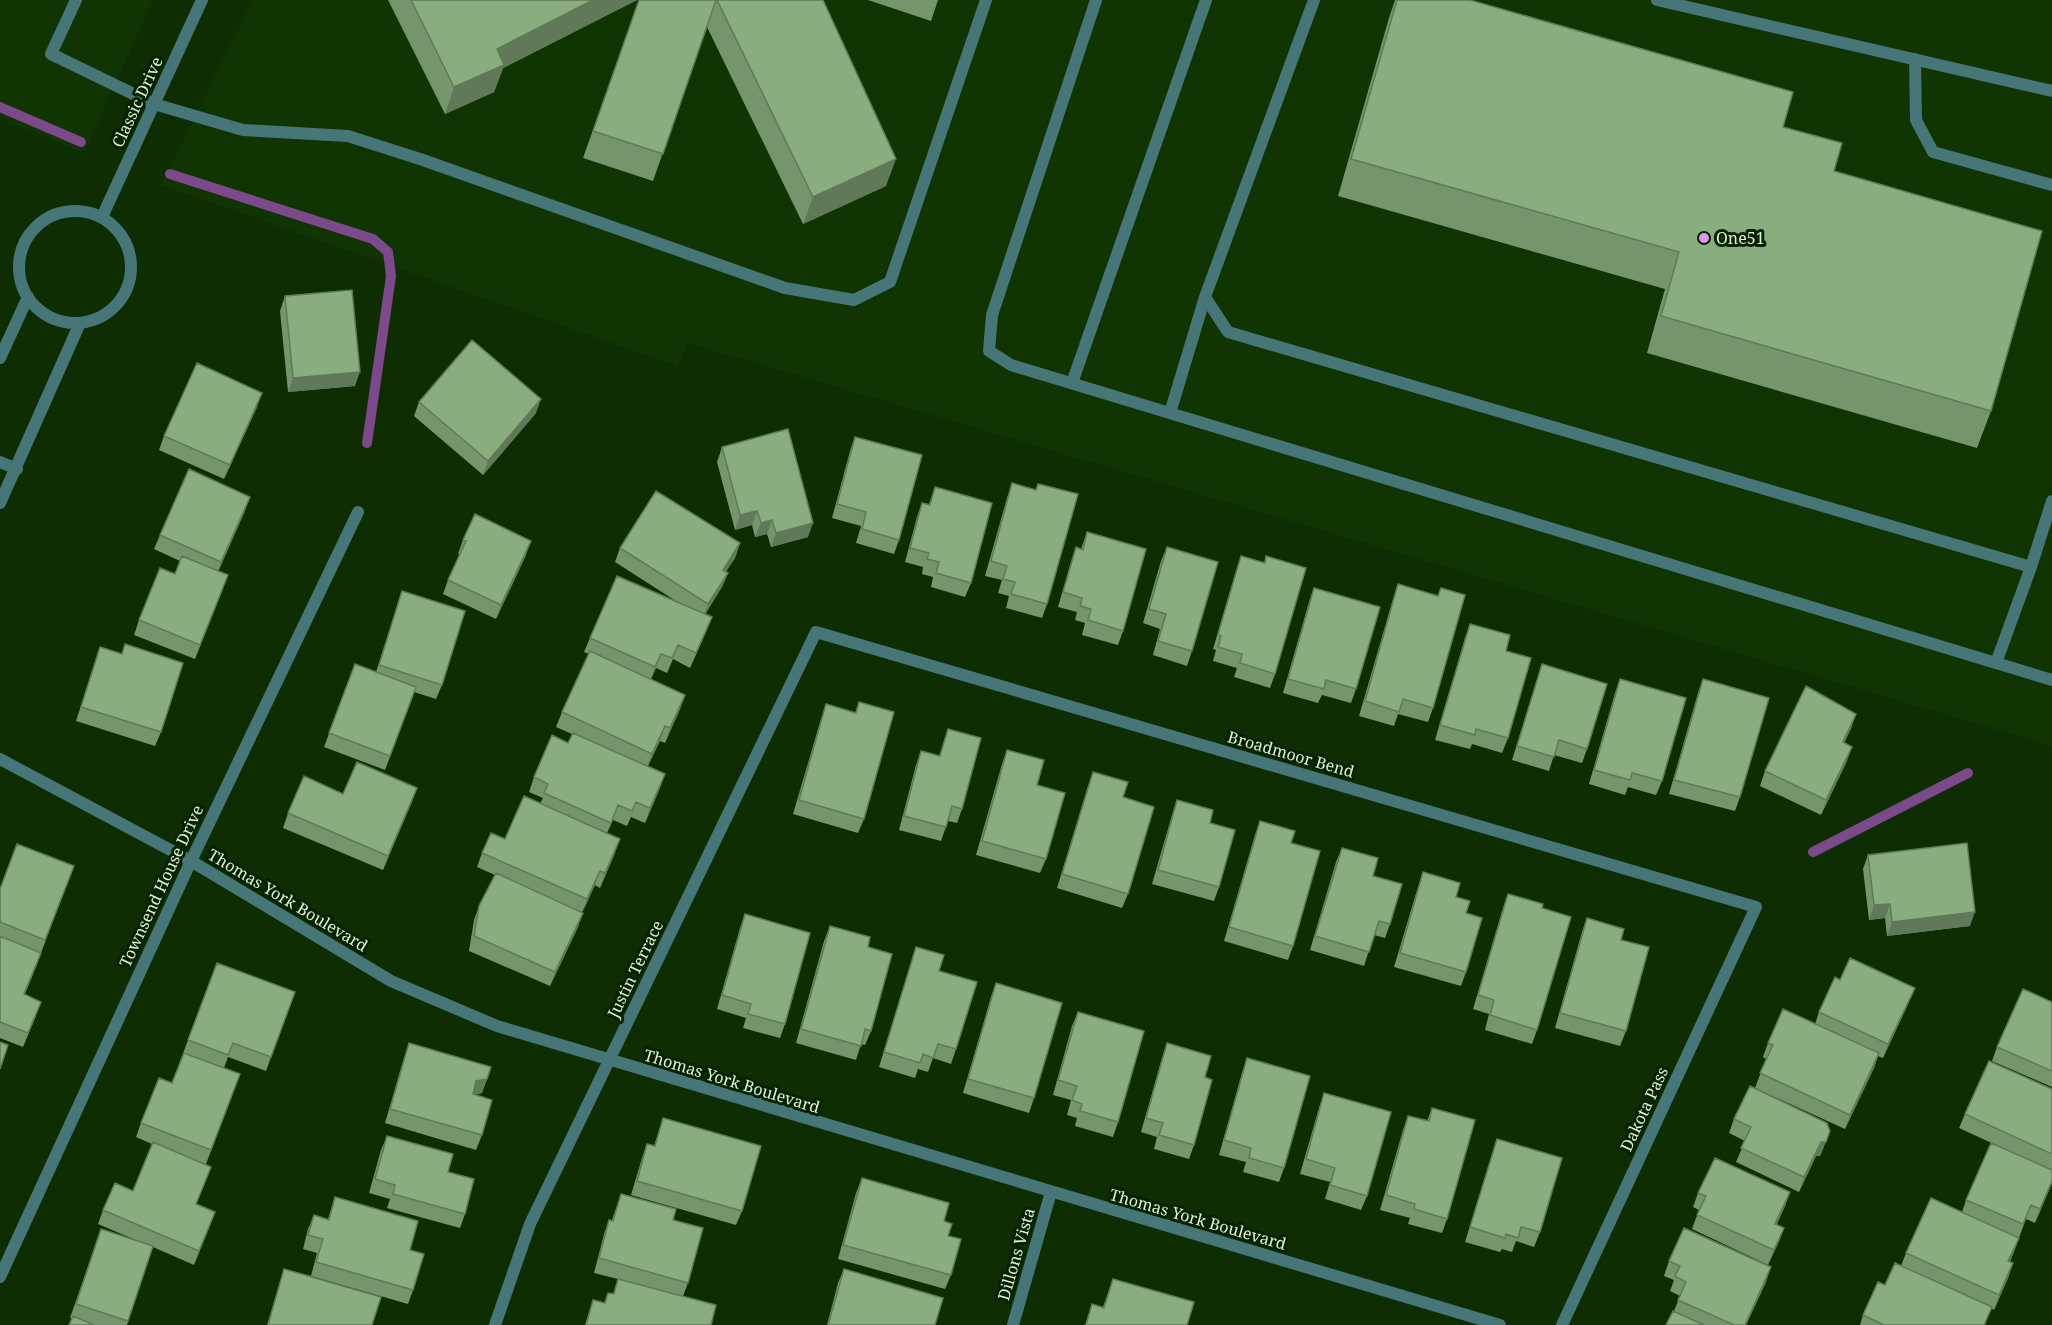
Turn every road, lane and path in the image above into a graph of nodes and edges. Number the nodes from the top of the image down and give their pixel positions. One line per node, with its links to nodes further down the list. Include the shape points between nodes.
1 (76, 0): 10 (street, via 51,54)
2 (202, 0): 10 (street, Classic Drive)
3 (986, 0): 10 (street, via 890,282 854,300 785,288 348,136 243,130)
4 (1095, 0): 17 (street, via 992,315 989,351 1011,365)
5 (1206, 0): 17 (street)
6 (1314, 0): 14 (street)
7 (1657, 0): 8 (street)
8 (1915, 59): 9 (street); 11 (street, via 1916,120 1933,152)
9 (2052, 91)
10 (154, 104): 12 (street, Classic Drive)
11 (2052, 185)
12 (102, 217): 13 (street, via 70,211 40,222 21,249 21,282); 15 (street, via 115,227 128,247 132,270 129,286 110,312)
13 (28, 297): 15 (street, via 50,317); 16 (street)
14 (1205, 297): 18 (street); 24 (street, via 1228,332)
15 (80, 323): 20 (street)
16 (0, 358)
17 (1072, 383): 18 (street)
18 (1170, 413): 26 (street)
19 (0, 462): 20 (street)
20 (17, 469): 22 (street)
21 (2052, 501): 24 (street)
22 (0, 503)
23 (358, 512): 29 (street, Townsend House Drive)
24 (2031, 567): 26 (street)
25 (816, 632): 30 (street, Broadmoor Bend); 31 (street, Justin Terrace)
26 (1996, 663): 27 (street)
27 (2052, 680)
28 (0, 759): 29 (street, Thomas York Boulevard)
29 (190, 861): 31 (street, Thomas York Boulevard, via 391,981 497,1026); 33 (street, Townsend House Drive)
30 (1756, 907): 37 (street, Dakota Pass)
31 (608, 1061): 32 (street, Thomas York Boulevard); 34 (street, Justin Terrace, via 530,1224)
32 (1051, 1192): 35 (street, Dillons Vista); 36 (street, Thomas York Boulevard)
33 (0, 1277)
34 (495, 1325)
35 (1012, 1325)
36 (1500, 1325)
37 (1562, 1325)

